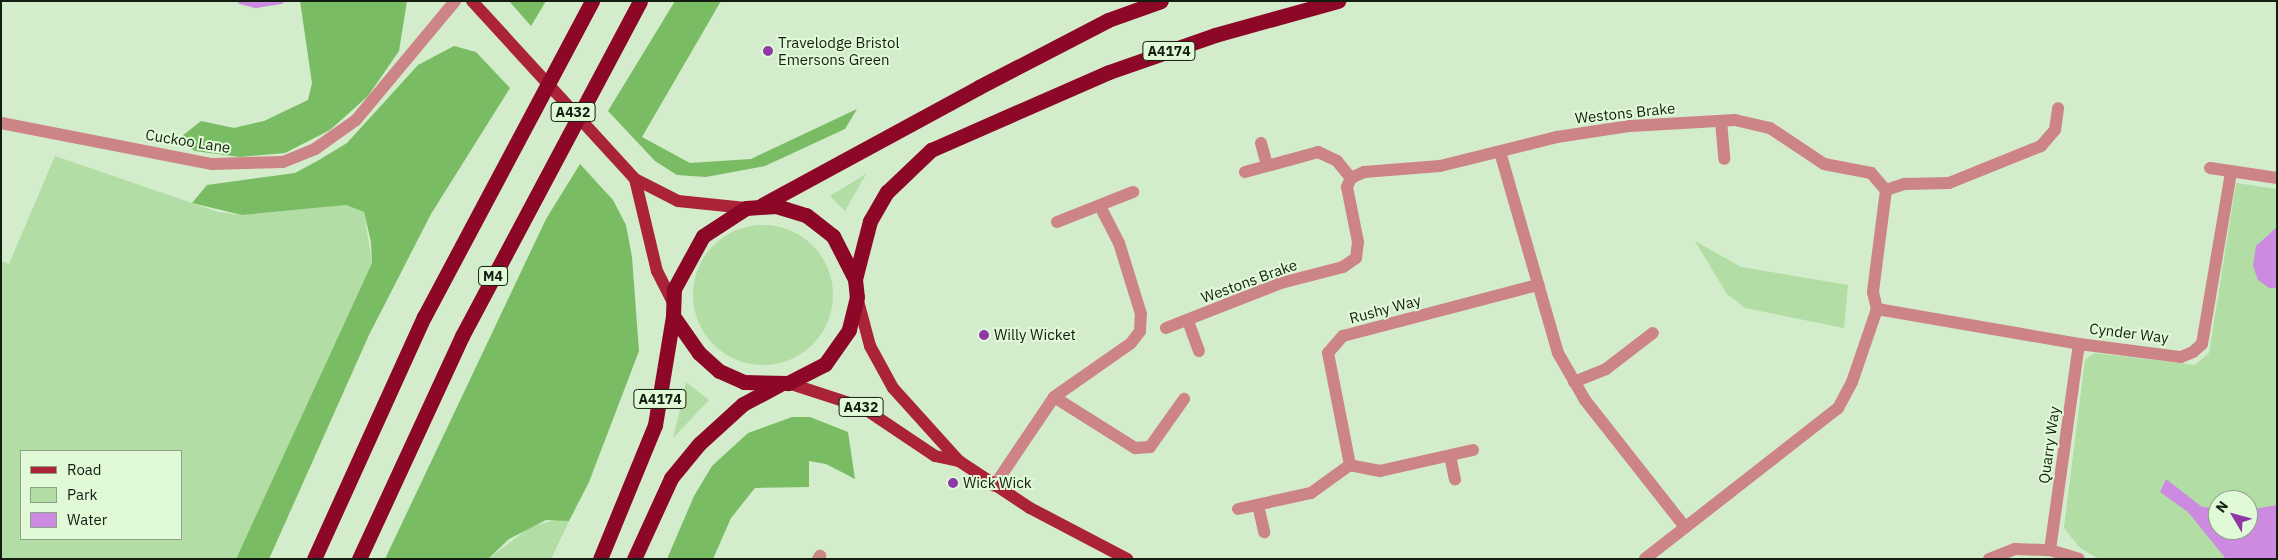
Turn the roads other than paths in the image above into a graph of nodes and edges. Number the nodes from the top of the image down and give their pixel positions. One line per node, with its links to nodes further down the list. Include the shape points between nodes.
1 (455, 1): 11 (street, Cuckoo Lane, via 356,120 316,149 283,162 212,164)
2 (472, 1): 21 (main road, A432)
3 (592, 1): 52 (highway, via 424,316)
4 (640, 1): 53 (highway, M4, via 462,336)
5 (1146, 1): 8 (street)
6 (1160, 1): 8 (highway)
7 (1338, 1): 27 (highway, A4174, via 1215,35 1109,72 931,150 887,192 870,220)
8 (1108, 20): 25 (highway)
9 (2058, 108): 22 (street, via 2055,130 2041,146 1949,183 1904,184)
10 (1721, 121): 13 (street, Westons Brake, via 1622,127 1557,137); 14 (street); 22 (street, Westons Brake, via 1770,128 1824,164 1870,173)
11 (1, 123)
12 (1261, 143): 15 (street)
13 (1500, 152): 19 (street, Westons Brake, via 1440,166 1364,172); 28 (street)
14 (1724, 159)
15 (1267, 165): 17 (street); 19 (street, via 1318,152 1337,161)
16 (2210, 168): 18 (street)
17 (1245, 172)
18 (2231, 172): 20 (street); 35 (street, Cynder Way, via 2202,344 2181,356)
19 (1351, 178): 32 (street, Westons Brake, via 1347,200 1358,242 1356,258 1343,267 1281,283)
20 (2277, 178)
21 (636, 180): 25 (main road, A432, via 678,201); 30 (main road, A432, via 657,271)
22 (1886, 190): 31 (street, via 1872,292)
23 (1133, 192): 24 (street)
24 (1100, 206): 26 (street); 39 (street, via 1119,243 1141,314 1140,330 1132,343)
25 (752, 207): 27 (highway, via 806,216 833,236); 30 (highway, via 703,236 680,272)
26 (1057, 222)
27 (856, 279): 29 (highway)
28 (1538, 285): 37 (street, via 1558,353); 44 (street, Rushy Way, via 1343,336 1335,342 1328,364)
29 (857, 297): 38 (highway, via 849,330 834,355 808,375); 43 (main road, A432, via 870,346 893,388)
30 (673, 309): 38 (highway, via 699,353 719,371 744,382); 54 (highway, A4174, via 655,425)
31 (1876, 309): 35 (street, Cynder Way); 49 (street, via 1852,382 1838,408)
32 (1188, 321): 33 (street, Westons Brake); 36 (street, Westons Brake)
33 (1166, 328)
34 (1653, 333): 37 (street, via 1606,369)
35 (2079, 344): 51 (street, Quarry Way)
36 (1199, 351)
37 (1574, 382): 49 (street)
38 (783, 384): 43 (main road, A432, via 862,407 935,456); 55 (highway, via 744,404 699,444 672,478)
39 (1054, 396): 40 (street, via 1134,448 1150,447); 46 (street)
40 (1184, 399)
41 (1473, 450): 42 (street)
42 (1450, 456): 44 (street, via 1380,471); 45 (street)
43 (959, 461): 46 (main road, A432)
44 (1350, 465): 47 (street, via 1311,493)
45 (1455, 479)
46 (994, 486): 56 (main road, A432)
47 (1258, 505): 48 (street); 50 (street)
48 (1238, 509)
49 (1684, 527): 57 (street)
50 (1264, 532)
51 (2050, 550): 58 (street, via 2015,549); 59 (street)
52 (314, 559)
53 (359, 559)
54 (600, 559)
55 (634, 559)
56 (1127, 559)
57 (1645, 559)
58 (1988, 559)
59 (2079, 559)

